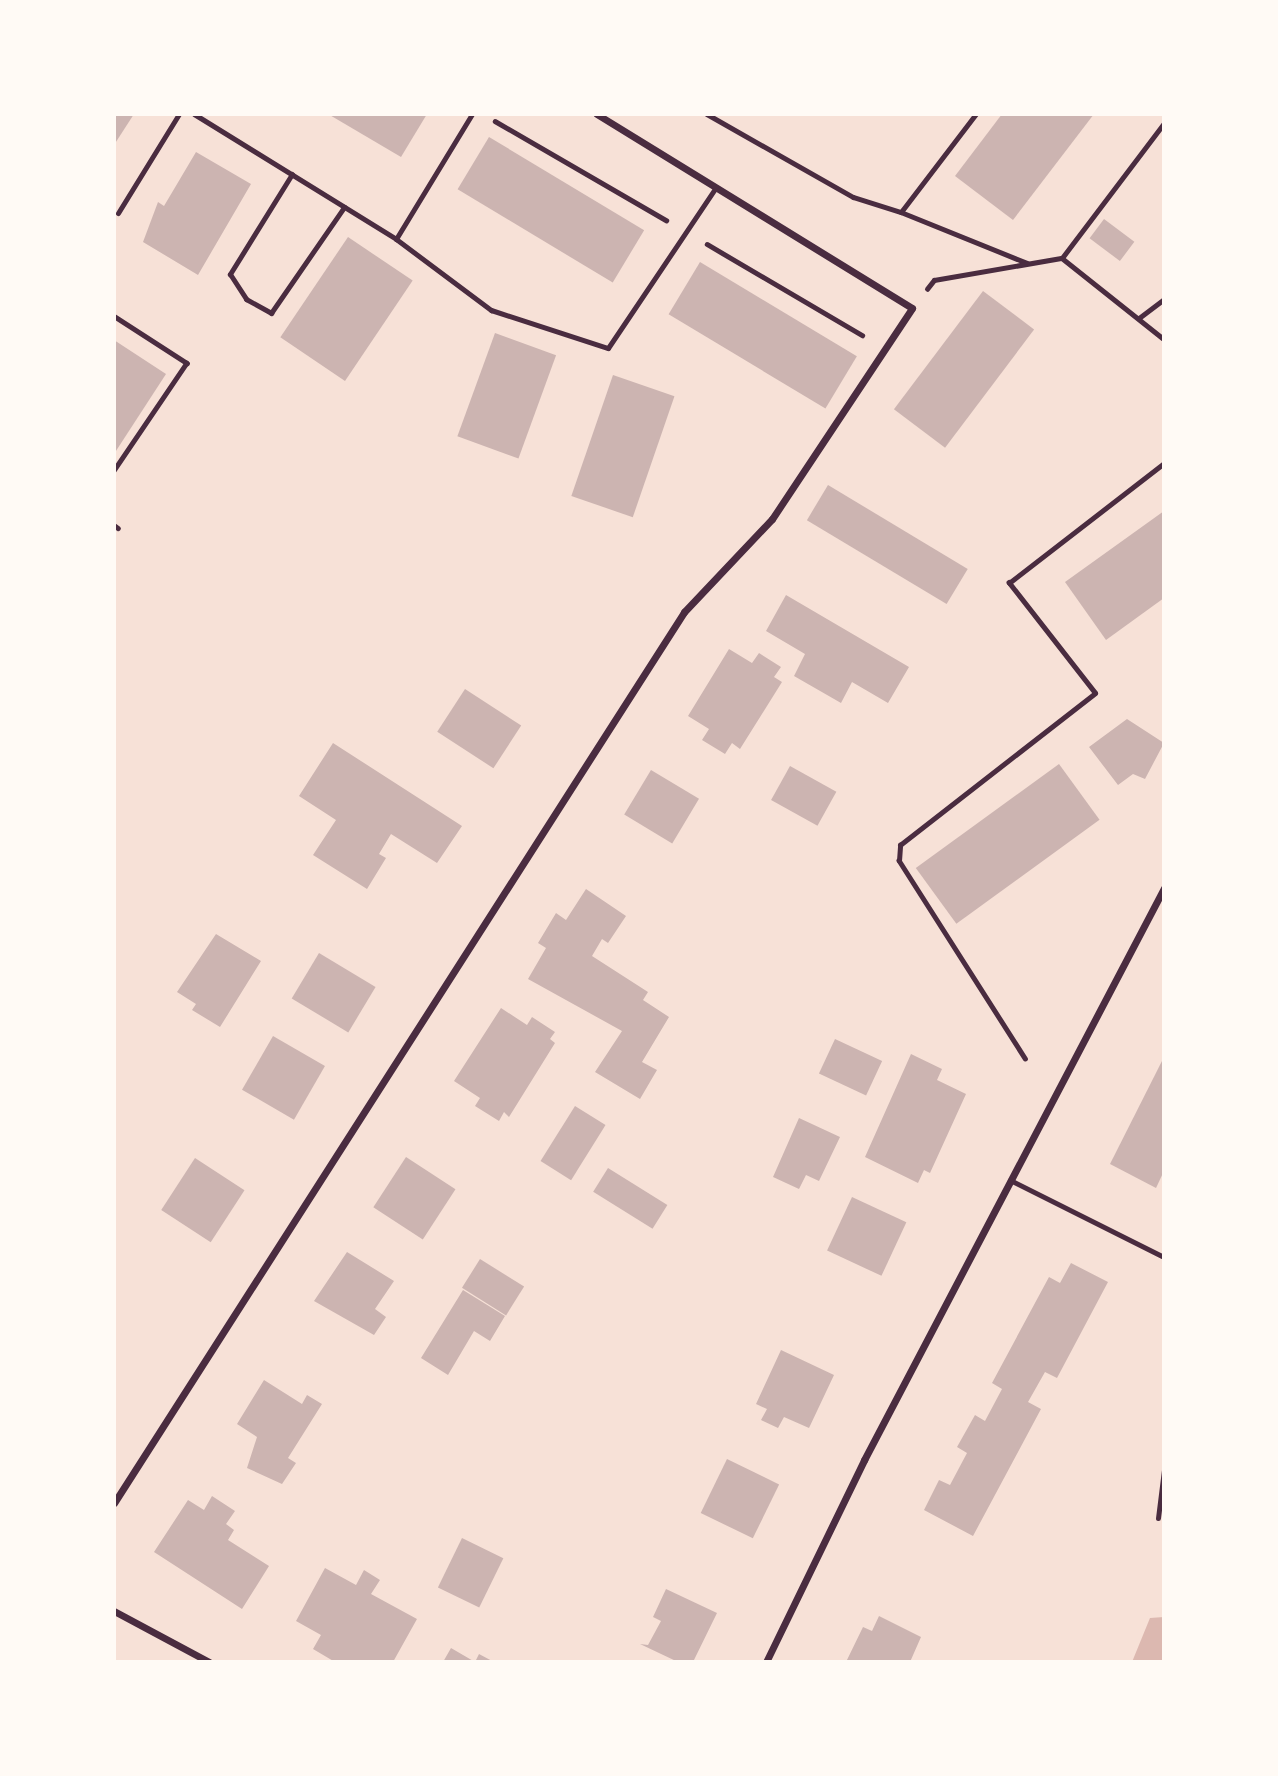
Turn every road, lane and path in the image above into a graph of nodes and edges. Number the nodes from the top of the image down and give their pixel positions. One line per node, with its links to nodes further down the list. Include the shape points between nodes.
1 (178, 114): 12 (lane)
2 (194, 114): 8 (lane)
3 (472, 114): 13 (lane)
4 (597, 114): 9 (street)
5 (707, 114): 11 (path, via 853,197)
6 (976, 114): 11 (path)
7 (1164, 122): 14 (path)
8 (292, 174): 10 (lane); 10 (lane, via 230,274 246,299 271,313)
9 (716, 187): 13 (lane, via 608,348 491,310); 17 (street)
10 (344, 207): 13 (lane)
11 (901, 212): 15 (path)
12 (117, 213)
13 (396, 239)
14 (1062, 258): 15 (path); 19 (path)
15 (1028, 264): 17 (path, via 934,280)
16 (1164, 299): 19 (path)
17 (912, 308): 28 (street, via 772,519 684,612)
18 (114, 316): 22 (path, via 187,363)
19 (1139, 318): 20 (path)
20 (1164, 339)
21 (1164, 463): 24 (path, via 1009,583 1095,693 900,845 899,861)
22 (114, 471)
23 (1164, 888): 25 (street)
24 (1025, 1059)
25 (1010, 1180): 26 (lane); 32 (street, via 864,1460)
26 (1164, 1257)
27 (1164, 1469): 29 (lane)
28 (114, 1503)
29 (1158, 1518)
30 (114, 1611): 31 (street)
31 (209, 1662)
32 (766, 1662)

